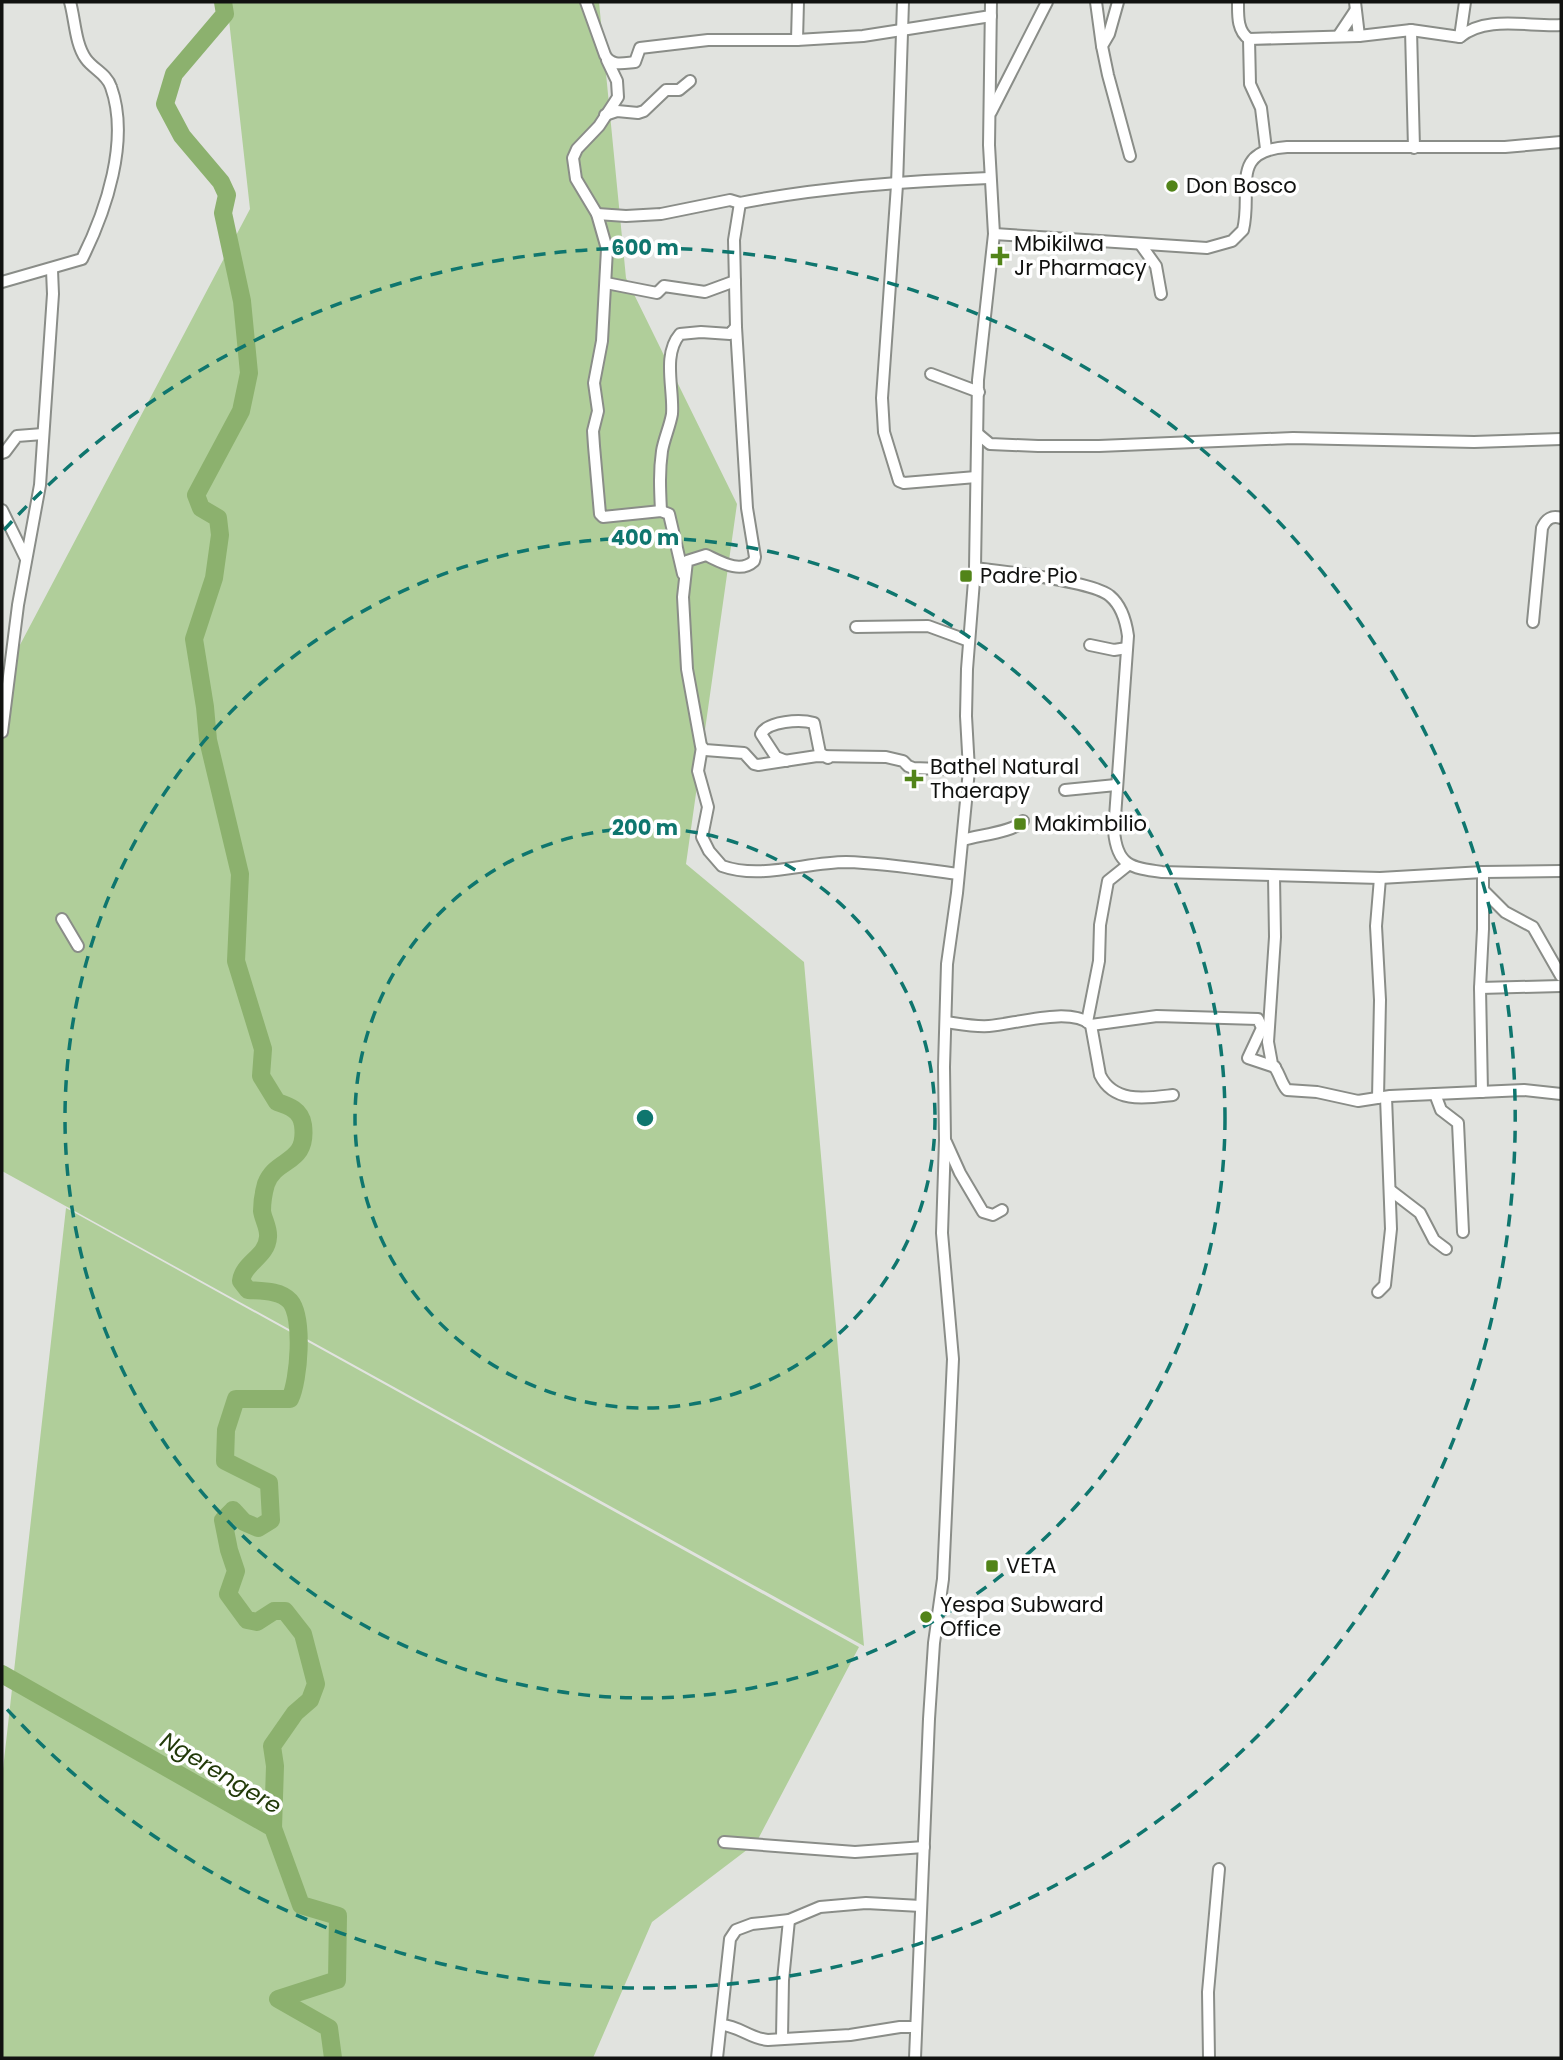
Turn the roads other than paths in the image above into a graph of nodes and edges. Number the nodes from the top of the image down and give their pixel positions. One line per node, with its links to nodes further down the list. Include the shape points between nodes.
1 (70, 2): 36 (street, via 85,59 110,83 117,110 118,147 105,202 82,259)
2 (586, 2): 22 (street)
3 (798, 2): 20 (street)
4 (902, 2): 14 (street)
5 (991, 2): 12 (street)
6 (1047, 2): 25 (street)
7 (1096, 2): 21 (street)
8 (1118, 2): 21 (street)
9 (1238, 2): 19 (street, via 1241,29)
10 (1465, 2): 18 (street)
11 (1355, 6): 16 (street); 17 (street)
12 (991, 16): 14 (street); 25 (street)
13 (1561, 25): 18 (street, via 1505,22 1468,29)
14 (902, 30): 20 (street); 31 (street)
15 (1412, 30): 17 (street); 18 (street); 27 (street)
16 (1339, 35): 17 (street); 19 (street)
17 (1359, 36)
18 (1460, 37)
19 (1249, 39): 28 (street, via 1251,84 1261,108)
20 (797, 40): 22 (street, via 685,42 640,48 635,62)
21 (1102, 46): 29 (street)
22 (607, 60): 24 (street, via 619,93)
23 (690, 82): 24 (street, via 679,90 666,90 644,111)
24 (608, 114): 33 (street, via 573,159 576,179)
25 (990, 115): 30 (street)
26 (1561, 142): 27 (street)
27 (1414, 148): 28 (street)
28 (1266, 149): 35 (street, via 1249,168 1243,230 1232,241 1207,248)
29 (1130, 156)
30 (989, 178): 31 (street); 34 (street)
31 (897, 185): 32 (street); 48 (street, via 881,405 886,438 899,481)
32 (740, 203): 33 (street, via 708,203 661,214); 37 (street, via 734,240)
33 (597, 214): 39 (street, via 607,249)
34 (994, 234): 35 (street); 43 (street)
35 (1141, 244): 40 (street, via 1156,266)
36 (52, 270): 38 (street); 44 (street)
37 (735, 281): 39 (street, via 705,292 664,286 657,293); 41 (street)
38 (2, 282)
39 (606, 283): 50 (street, via 594,383 600,514)
40 (1161, 294)
41 (736, 327): 50 (street, via 730,334 701,332 680,334 675,339 671,414 659,475); 54 (street, via 754,561 730,567 706,555 687,561)
42 (931, 374): 43 (street)
43 (979, 392): 45 (street)
44 (43, 434): 47 (street, via 17,436); 52 (street, via 40,485)
45 (978, 434): 46 (street, via 990,444 1038,446 1302,438); 48 (street)
46 (1561, 439)
47 (2, 453)
48 (976, 477): 53 (street)
49 (2, 510): 52 (street)
50 (661, 511): 54 (street, via 670,517)
51 (1561, 518): 55 (street, via 1549,518 1542,528)
52 (26, 559): 60 (street)
53 (975, 569): 57 (street); 59 (street, via 1106,592 1122,612)
54 (684, 576): 61 (street, via 687,669)
55 (1533, 622)
56 (856, 627): 57 (street, via 928,626)
57 (970, 641): 64 (street)
58 (1090, 645): 59 (street)
59 (1127, 648): 65 (street)
60 (2, 732)
61 (702, 747): 63 (street, via 744,752 758,765); 72 (street, via 698,771 708,807 702,836 722,866 757,871 843,862)
62 (828, 758): 63 (street); 63 (street, via 820,753 814,723 798,721 765,728 761,736 767,747); 64 (street, via 886,757 914,768)
63 (787, 761)
64 (969, 770): 68 (street)
65 (1116, 785): 66 (street); 69 (street, via 1115,842 1118,855)
66 (1065, 790)
67 (1023, 821): 68 (street, via 1009,831)
68 (963, 840): 72 (street)
69 (1128, 865): 73 (street, via 1162,872); 82 (street, via 1108,881)
70 (1561, 871): 71 (street)
71 (1483, 872): 74 (street); 75 (street)
72 (958, 874): 81 (street, via 947,964)
73 (1274, 876): 74 (street); 83 (street, via 1268,1042)
74 (1380, 878): 88 (street, via 1376,926)
75 (1483, 890): 78 (street, via 1505,912 1533,927); 80 (street)
76 (62, 919): 77 (street)
77 (78, 946)
78 (1561, 976)
79 (1561, 986): 80 (street)
80 (1480, 988): 84 (street)
81 (946, 1021): 82 (street, via 992,1026 1073,1017); 89 (street)
82 (1089, 1024): 83 (street, via 1157,1016 1258,1019 1262,1028 1248,1058); 87 (street, via 1100,1075 1112,1090 1137,1099)
83 (1275, 1067): 88 (street, via 1287,1090 1336,1095 1350,1101)
84 (1482, 1092): 85 (street); 86 (street)
85 (1435, 1094): 88 (street); 92 (street, via 1441,1110 1458,1123)
86 (1561, 1094)
87 (1173, 1095)
88 (1382, 1098): 90 (street)
89 (945, 1140): 91 (street, via 983,1212 988,1216); 96 (street, via 942,1233 953,1359 943,1579 934,1643)
90 (1390, 1190): 93 (street, via 1420,1213 1434,1240); 94 (street, via 1385,1285)
91 (1002, 1210)
92 (1463, 1232)
93 (1446, 1249)
94 (1378, 1292)
95 (724, 1842): 96 (street, via 855,1852)
96 (923, 1847): 98 (street)
97 (1219, 1869): 105 (street, via 1208,1992)
98 (921, 1906): 99 (street, via 866,1903 820,1907); 101 (street)
99 (789, 1920): 100 (street, via 742,1927 733,1933); 102 (street)
100 (722, 2025): 102 (street, via 755,2039); 103 (street)
101 (916, 2027): 102 (street); 104 (street)
102 (782, 2038)
103 (718, 2058)
104 (915, 2058)
105 (1209, 2058)

